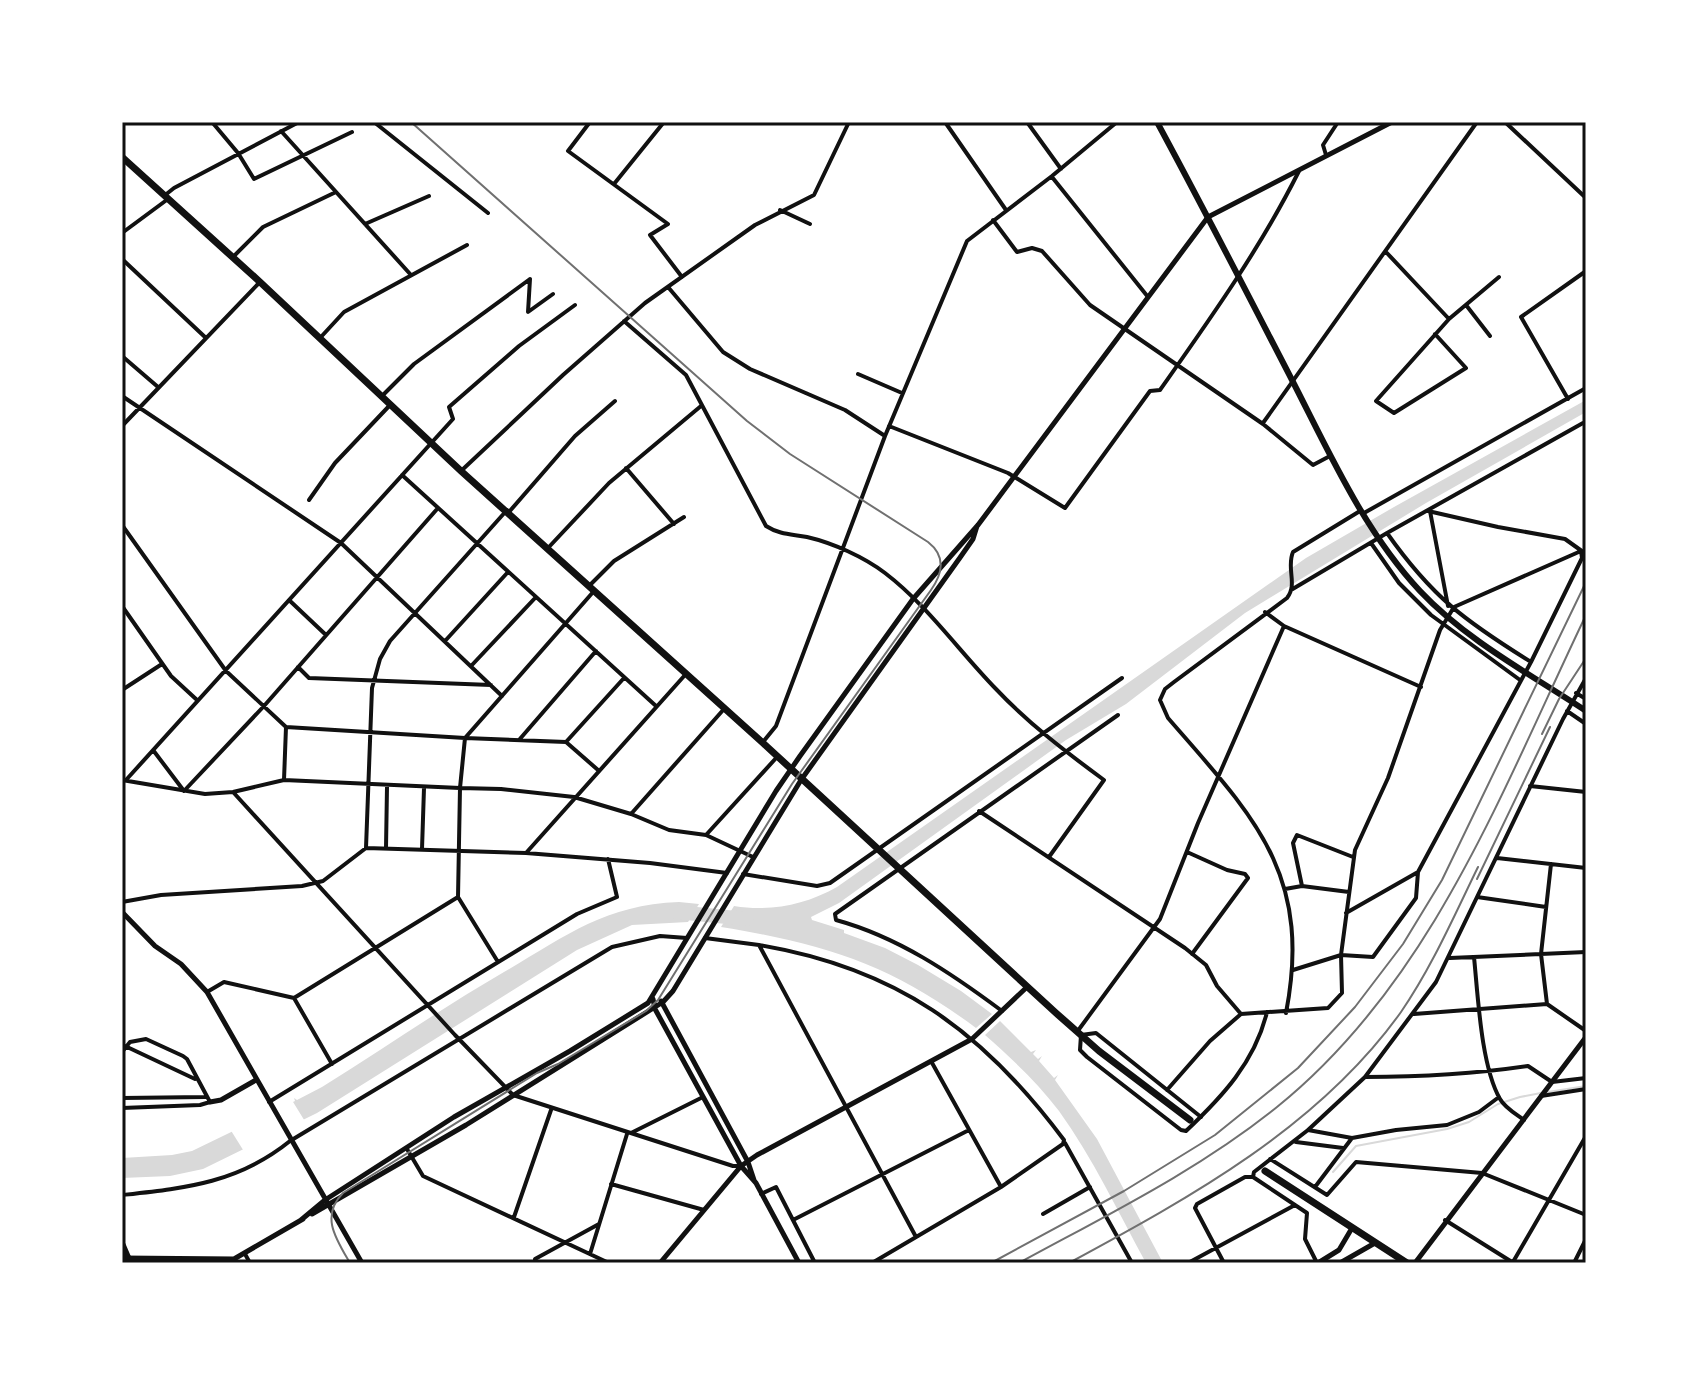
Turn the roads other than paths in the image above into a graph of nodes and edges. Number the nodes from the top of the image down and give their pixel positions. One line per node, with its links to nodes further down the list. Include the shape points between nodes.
1 (212, 122): 17 (street)
2 (299, 122): 15 (street)
3 (374, 122): 31 (street)
4 (590, 122): 24 (street, via 568,151)
5 (664, 122): 24 (street)
6 (849, 122): 29 (street, via 814,195)
7 (945, 122): 30 (street)
8 (1027, 122): 21 (street)
9 (1117, 122): 21 (street)
10 (1157, 122): 32 (main road)
11 (1338, 122): 19 (street, via 1323,145)
12 (1392, 122): 19 (street)
13 (1477, 122): 38 (street)
14 (1505, 122): 28 (street)
15 (281, 131): 17 (street); 18 (street)
16 (352, 132): 18 (street)
17 (238, 153): 18 (street, via 254,179); 27 (street)
18 (304, 156): 25 (street)
19 (1326, 156): 22 (street)
20 (122, 157): 27 (main road)
21 (1061, 169): 23 (street)
22 (1300, 170): 32 (street); 45 (street)
23 (1052, 176): 30 (street); 49 (street)
24 (614, 184): 43 (street, via 668,224 650,235)
25 (336, 192): 34 (street); 39 (street, via 263,227)
26 (429, 196): 34 (street)
27 (166, 197): 36 (street); 39 (main road)
28 (1586, 198)
29 (780, 210): 35 (street); 43 (street)
30 (1006, 210): 33 (street)
31 (488, 213)
32 (1208, 217): 45 (main road); 49 (street)
33 (993, 220): 54 (street, via 1017,252 1042,251 1090,305); 65 (street, via 967,241)
34 (365, 224): 42 (street)
35 (810, 224)
36 (122, 233)
37 (467, 245): 42 (street)
38 (1386, 252): 52 (street); 62 (street)
39 (233, 257): 46 (main road)
40 (122, 259): 57 (street)
41 (1586, 271): 68 (street, via 1521,317)
42 (411, 275): 58 (street, via 344,312)
43 (682, 277): 47 (street)
44 (1499, 277): 51 (street)
45 (1238, 278): 60 (street); 62 (main road)
46 (260, 282): 57 (street); 58 (main road)
47 (668, 287): 53 (street); 77 (street, via 723,352 845,410)
48 (553, 294): 67 (street, via 528,312 530,279 414,364)
49 (1148, 297): 54 (street)
50 (575, 305): 78 (street, via 449,407 453,419)
51 (1466, 305): 52 (street); 56 (street)
52 (1449, 319): 55 (street)
53 (624, 321): 71 (street, via 686,375); 81 (street)
54 (1124, 329): 60 (street); 83 (street)
55 (1435, 334): 55 (street, via 1421,351 1376,401 1394,413 1466,368)
56 (1490, 336)
57 (206, 338): 63 (street)
58 (320, 338): 67 (main road)
59 (122, 356): 63 (street)
60 (1177, 366): 74 (street); 83 (street, via 1160,390 1150,391 1065,508)
61 (858, 374): 65 (street)
62 (1293, 382): 74 (street); 79 (main road)
63 (158, 387): 72 (street)
64 (1586, 388): 68 (street)
65 (902, 393): 76 (street)
66 (122, 396): 72 (street)
67 (382, 396): 70 (main road)
68 (1568, 399): 88 (street)
69 (615, 401): 86 (street, via 575,436)
70 (391, 404): 78 (main road); 84 (street, via 335,463)
71 (701, 406): 80 (street); 99 (street, via 766,526)
72 (138, 408): 75 (street); 95 (street)
73 (1583, 423): 87 (street)
74 (1263, 424): 79 (street, via 1313,465)
75 (122, 426)
76 (889, 426): 77 (street); 83 (street)
77 (885, 436): 99 (street)
78 (431, 442): 81 (main road); 82 (street)
79 (1330, 456): 88 (main road)
80 (626, 468): 90 (street); 98 (street)
81 (461, 471): 86 (main road)
82 (402, 475): 85 (street); 95 (street)
83 (1013, 477): 92 (street)
84 (309, 500)
85 (438, 508): 97 (street); 102 (street)
86 (508, 511): 97 (street); 98 (main road)
87 (1428, 511): 93 (street); 100 (street, via 1565,539); 109 (street)
88 (1364, 513): 94 (main road); 104 (street, via 1293,552)
89 (684, 517): 90 (street)
90 (674, 524): 103 (street, via 614,561)
91 (122, 525): 123 (street)
92 (978, 525): 106 (street); 110 (street)
93 (1387, 533): 94 (street); 109 (street)
94 (1378, 537): 96 (street); 141 (main road, via 1437,608)
95 (341, 543): 102 (street); 107 (street)
96 (1371, 543): 104 (street); 114 (street, via 1399,583)
97 (477, 544): 101 (street); 111 (street)
98 (548, 548): 103 (main road)
99 (841, 549): 106 (street, via 871,563); 150 (street, via 776,726)
100 (1584, 553): 109 (street); 119 (street)
101 (508, 572): 105 (street); 117 (street)
102 (378, 577): 111 (street); 116 (street)
103 (591, 588): 113 (street); 124 (main road)
104 (1292, 588): 112 (street, via 1287,598)
105 (536, 597): 113 (street); 121 (street)
106 (913, 599): 110 (street); 155 (street)
107 (289, 600): 116 (street); 123 (street)
108 (122, 606): 120 (street)
109 (1450, 608): 114 (street); 119 (street)
110 (924, 610): 146 (street); 159 (street)
111 (414, 612): 117 (street); 129 (street, via 390,641)
112 (1265, 612): 115 (street); 156 (street, via 1165,689 1160,700 1168,718)
113 (565, 624): 118 (street); 134 (street)
114 (1443, 625): 128 (street); 131 (street)
115 (1284, 626): 131 (street); 156 (street)
116 (326, 635): 122 (street)
117 (445, 641): 121 (street)
118 (596, 651): 125 (street); 148 (street)
119 (1531, 662): 128 (street)
120 (162, 664): 132 (street); 136 (street)
121 (472, 666): 130 (street)
122 (298, 667): 129 (street, via 309,678); 137 (street)
123 (226, 671): 136 (street); 137 (street)
124 (685, 675): 138 (street); 139 (main road)
125 (625, 677): 138 (street); 149 (street)
126 (1122, 678): 146 (street)
127 (1586, 678): 133 (street)
128 (1520, 680): 188 (street)
129 (373, 681): 130 (street); 145 (street)
130 (492, 685): 134 (street)
131 (1421, 687): 182 (street)
132 (122, 690)
133 (1576, 693): 135 (street); 140 (street)
134 (502, 696): 147 (street)
135 (1586, 699)
136 (197, 700): 151 (street)
137 (264, 706): 144 (street); 165 (street)
138 (656, 706): 154 (street)
139 (724, 709): 150 (main road); 170 (street)
140 (1567, 711): 143 (street); 162 (street)
141 (1586, 711)
142 (1118, 715): 152 (street)
143 (1586, 724)
144 (286, 727): 145 (street); 158 (street)
145 (371, 732): 147 (street); 160 (street)
146 (1043, 732): 152 (street); 177 (street)
147 (465, 738): 148 (street); 164 (street)
148 (519, 740): 149 (street)
149 (566, 742): 154 (street)
150 (763, 743): 153 (main road)
151 (153, 750): 157 (street); 165 (street)
152 (1064, 750): 169 (street); 181 (street, via 1104,780)
153 (777, 757): 155 (main road); 171 (street)
154 (598, 770): 168 (street)
155 (791, 770): 159 (main road); 176 (street)
156 (1219, 777): 178 (street); 193 (street, via 1257,826)
157 (124, 780): 165 (street)
158 (284, 780): 160 (street); 166 (street)
159 (801, 780): 177 (main road); 180 (street)
160 (368, 786): 161 (street); 172 (street)
161 (387, 786): 163 (street); 173 (street)
162 (1530, 786): 167 (street); 183 (street)
163 (424, 787): 164 (street); 174 (street)
164 (460, 788): 168 (street); 175 (street)
165 (184, 791): 166 (street)
166 (233, 792): 191 (street)
167 (1586, 792)
168 (574, 797): 170 (street); 179 (street)
169 (979, 811): 181 (street); 186 (street)
170 (631, 814): 171 (street, via 669,830)
171 (706, 835): 176 (street)
172 (366, 848): 173 (street); 191 (street)
173 (386, 848): 174 (street)
174 (422, 849): 175 (street)
175 (459, 851): 179 (street); 195 (street)
176 (741, 851): 180 (street); 189 (street)
177 (878, 851): 186 (main road); 190 (street, via 817,886)
178 (1187, 852): 201 (street); 208 (street, via 1248,878)
179 (526, 853): 184 (street)
180 (753, 857): 190 (street)
181 (1049, 857): 201 (street)
182 (1354, 858): 192 (street, via 1297,835 1293,843); 194 (street)
183 (1496, 858): 185 (street); 196 (street)
184 (608, 859): 189 (street); 213 (street, via 617,897 577,914)
185 (1551, 864): 187 (street); 198 (street)
186 (896, 868): 215 (main road); 224 (street, via 835,914 836,920 904,946)
187 (1586, 868)
188 (1418, 872): 200 (street); 210 (street, via 1416,898 1373,957)
189 (727, 873): 203 (street)
190 (743, 874): 202 (street)
191 (317, 883): 197 (street); 206 (street)
192 (1302, 886): 193 (street); 194 (street)
193 (1285, 889): 214 (street)
194 (1349, 892): 200 (street)
195 (458, 897): 206 (street); 213 (street)
196 (1477, 897): 198 (street); 212 (street)
197 (122, 902)
198 (1546, 907): 209 (street)
199 (122, 912): 216 (street)
200 (1346, 913): 210 (street)
201 (1156, 926): 208 (street); 230 (street)
202 (707, 935): 205 (street); 219 (street)
203 (687, 938): 218 (street); 231 (street, via 660,936 612,947)
204 (1586, 943): 207 (street)
205 (759, 945): 233 (street, via 810,955 894,988); 254 (street)
206 (376, 948): 217 (street); 221 (street)
207 (1585, 951): 209 (street)
208 (1192, 954): 227 (street)
209 (1541, 954): 211 (street); 220 (street)
210 (1341, 955): 214 (street); 226 (street, via 1342,993 1328,1008)
211 (1474, 957): 212 (street); 223 (street)
212 (1450, 958): 228 (street)
213 (498, 962): 221 (street)
214 (1293, 970): 226 (street)
215 (1027, 987): 224 (street); 230 (main road)
216 (207, 992): 217 (street, via 224,982); 242 (street)
217 (294, 998): 237 (street)
218 (653, 998): 219 (street); 222 (street); 244 (street)
219 (663, 1002): 222 (street); 272 (street)
220 (1547, 1004): 223 (street); 229 (street)
221 (427, 1005): 231 (street); 237 (street)
222 (655, 1009): 247 (street); 249 (street)
223 (1479, 1009): 228 (street); 238 (street)
224 (1001, 1012): 233 (street)
225 (1267, 1012): 226 (street); 227 (street); 257 (street, via 1245,1063)
226 (1286, 1013)
227 (1241, 1014): 246 (street)
228 (1414, 1014): 239 (street)
229 (1586, 1031)
230 (1079, 1034): 246 (street, via 1096,1033); 257 (street, via 1080,1050 1181,1130); 258 (main road)
231 (457, 1037): 244 (street); 265 (street)
232 (1586, 1037): 243 (street)
233 (972, 1039): 236 (street); 266 (street, via 1013,1076)
234 (125, 1046): 235 (street); 241 (street); 241 (street, via 146,1039 183,1056)
235 (122, 1052)
236 (931, 1061): 254 (street); 260 (street)
237 (332, 1064): 253 (street)
238 (1490, 1072): 239 (street); 243 (street, via 1528,1066); 250 (street)
239 (1365, 1077): 261 (street)
240 (1586, 1078): 243 (street)
241 (197, 1080): 252 (street)
242 (256, 1080): 252 (street, via 221,1100); 253 (street)
243 (1552, 1082): 248 (street)
244 (505, 1088): 247 (street); 269 (street)
245 (1586, 1089): 248 (street)
246 (1167, 1090): 257 (street)
247 (513, 1095): 256 (street); 270 (street)
248 (1541, 1096): 259 (street)
249 (703, 1097): 262 (street); 273 (street)
250 (1499, 1097): 259 (street); 264 (street, via 1447,1125)
251 (122, 1098): 252 (street)
252 (207, 1099): 255 (street, via 200,1105)
253 (270, 1104): 265 (street)
254 (845, 1107): 272 (street); 276 (street)
255 (122, 1108)
256 (551, 1110): 262 (street); 291 (street)
257 (1201, 1117)
258 (1190, 1120)
259 (1524, 1120): 275 (street)
260 (969, 1130): 276 (street); 280 (street)
261 (1308, 1130): 264 (street); 267 (street)
262 (628, 1134): 273 (street); 279 (street)
263 (1586, 1136): 285 (street)
264 (1352, 1138): 268 (street)
265 (289, 1139): 284 (street, via 252,1167 206,1184); 286 (street)
266 (1064, 1140): 280 (street); 281 (street)
267 (1293, 1141): 268 (street); 271 (street)
268 (1343, 1148): 282 (street)
269 (407, 1149): 270 (street); 286 (street)
270 (411, 1155): 286 (street); 291 (street, via 423,1176)
271 (1269, 1159): 277 (street); 282 (street)
272 (748, 1162): 273 (street); 278 (street)
273 (741, 1166): 278 (street); 288 (street)
274 (1265, 1171): 295 (main road)
275 (1482, 1173): 282 (street, via 1356,1162 1327,1195); 285 (street); 293 (street)
276 (883, 1175): 292 (street); 296 (street)
277 (1253, 1177): 287 (street); 301 (street, via 1197,1204)
278 (756, 1183): 283 (street)
279 (611, 1184): 288 (street); 294 (street)
280 (1001, 1187): 296 (street)
281 (1090, 1187): 289 (street); 314 (street)
282 (1315, 1188)
283 (761, 1194): 292 (street, via 776,1187); 311 (street)
284 (122, 1195)
285 (1549, 1199): 290 (street); 306 (street)
286 (327, 1202): 302 (street); 308 (street)
287 (1295, 1205): 301 (street); 317 (street, via 1307,1213 1305,1239)
288 (704, 1210): 305 (street)
289 (1043, 1214)
290 (1586, 1215)
291 (514, 1218): 299 (street)
292 (793, 1220): 312 (street)
293 (1445, 1220): 306 (street); 320 (street)
294 (599, 1224): 299 (street); 303 (street)
295 (1352, 1227): 300 (main road); 317 (street, via 1339,1250)
296 (916, 1237): 313 (street)
297 (1586, 1239): 321 (street)
298 (122, 1242): 304 (street)
299 (564, 1242): 303 (street); 309 (street)
300 (1376, 1243): 318 (street); 319 (main road)
301 (1216, 1248): 315 (street); 316 (street)
302 (245, 1254): 304 (street, via 234,1259); 307 (street)
303 (590, 1254): 310 (street)
304 (127, 1260)
305 (663, 1262)
306 (1514, 1262)
307 (250, 1263)
308 (362, 1263)
309 (535, 1263)
310 (609, 1263)
311 (799, 1263)
312 (815, 1263)
313 (872, 1263)
314 (1132, 1263)
315 (1188, 1263)
316 (1224, 1263)
317 (1317, 1263)
318 (1340, 1263)
319 (1407, 1263)
320 (1415, 1263)
321 (1574, 1263)

